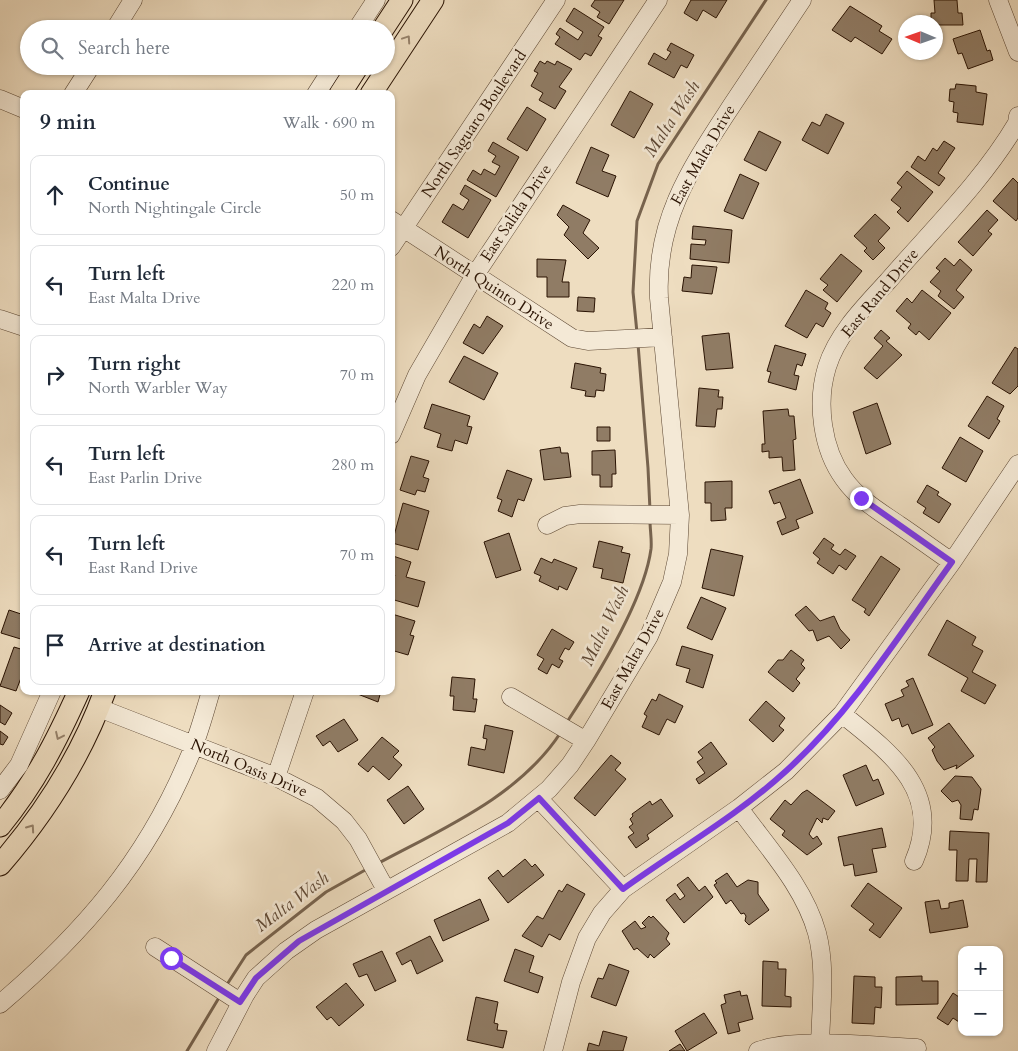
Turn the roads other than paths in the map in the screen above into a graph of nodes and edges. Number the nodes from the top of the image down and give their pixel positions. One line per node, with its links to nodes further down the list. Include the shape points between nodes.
1 (134, 0): 9 (street)
2 (376, 0): 10 (street)
3 (402, 0): 11 (main road)
4 (433, 0): 13 (main road, one-way to 4)
5 (556, 0): 25 (street, North Saguaro Boulevard)
6 (658, 0): 26 (street, East Salida Drive)
7 (802, 0): 29 (street, East Malta Drive, via 699,156 670,214 658,276)
8 (998, 0): 12 (street)
9 (121, 20)
10 (363, 20)
11 (389, 20)
12 (1018, 52)
13 (395, 58)
14 (85, 75): 18 (street)
15 (328, 75): 19 (street)
16 (352, 75): 20 (main road)
17 (384, 75): 21 (main road, one-way to 17)
18 (76, 90)
19 (319, 90)
20 (343, 90)
21 (374, 90)
22 (0, 99): 23 (street)
23 (20, 107)
24 (1018, 116): 34 (street, East Rand Drive, via 990,165 847,329 827,366 822,389 826,437 833,460 844,479 861,498)
25 (398, 224): 26 (street, North Quinto Drive)
26 (475, 275): 29 (street, North Quinto Drive, via 572,338 588,342); 30 (street, East Salida Drive, via 417,375)
27 (0, 319): 28 (street)
28 (20, 326)
29 (663, 337): 32 (street, East Malta Drive)
30 (395, 426)
31 (1018, 464): 34 (street)
32 (680, 515): 33 (street, via 580,514 565,516); 42 (street, East Malta Drive, via 678,554 662,609)
33 (547, 525)
34 (952, 562): 41 (street)
35 (50, 695): 45 (street, via 19,765)
36 (77, 695): 48 (main road, one-way to 48, via 53,749 22,800)
37 (210, 695): 43 (street)
38 (304, 695): 44 (street)
39 (511, 697): 42 (street)
40 (102, 700): 43 (street, North Oasis Drive); 50 (main road, one-way to 40, via 24,838 59,788)
41 (842, 714): 47 (street, via 786,771); 49 (street, via 900,764 915,787 923,816 920,848)
42 (586, 741): 46 (street, East Malta Drive, via 570,765)
43 (194, 745): 44 (street, North Oasis Drive); 55 (street, via 150,836 115,889 46,965)
44 (276, 777): 52 (street, North Oasis Drive, via 317,798 344,821 358,839)
45 (0, 790)
46 (539, 798): 51 (street); 52 (street, East Malta Drive, via 508,823)
47 (739, 808): 51 (street); 56 (street, via 795,885 812,917 821,955)
48 (0, 826)
49 (914, 861)
50 (0, 865)
51 (623, 889): 59 (street, via 602,913 587,938 571,982)
52 (386, 890): 54 (street, East Malta Drive, via 286,951 256,978)
53 (155, 947): 54 (street)
54 (240, 1002): 58 (street, East Malta Drive)
55 (0, 1004)
56 (820, 1048): 57 (street); 60 (street, via 782,1046)
57 (917, 1048)
58 (216, 1051)
59 (553, 1051)
60 (758, 1051)

